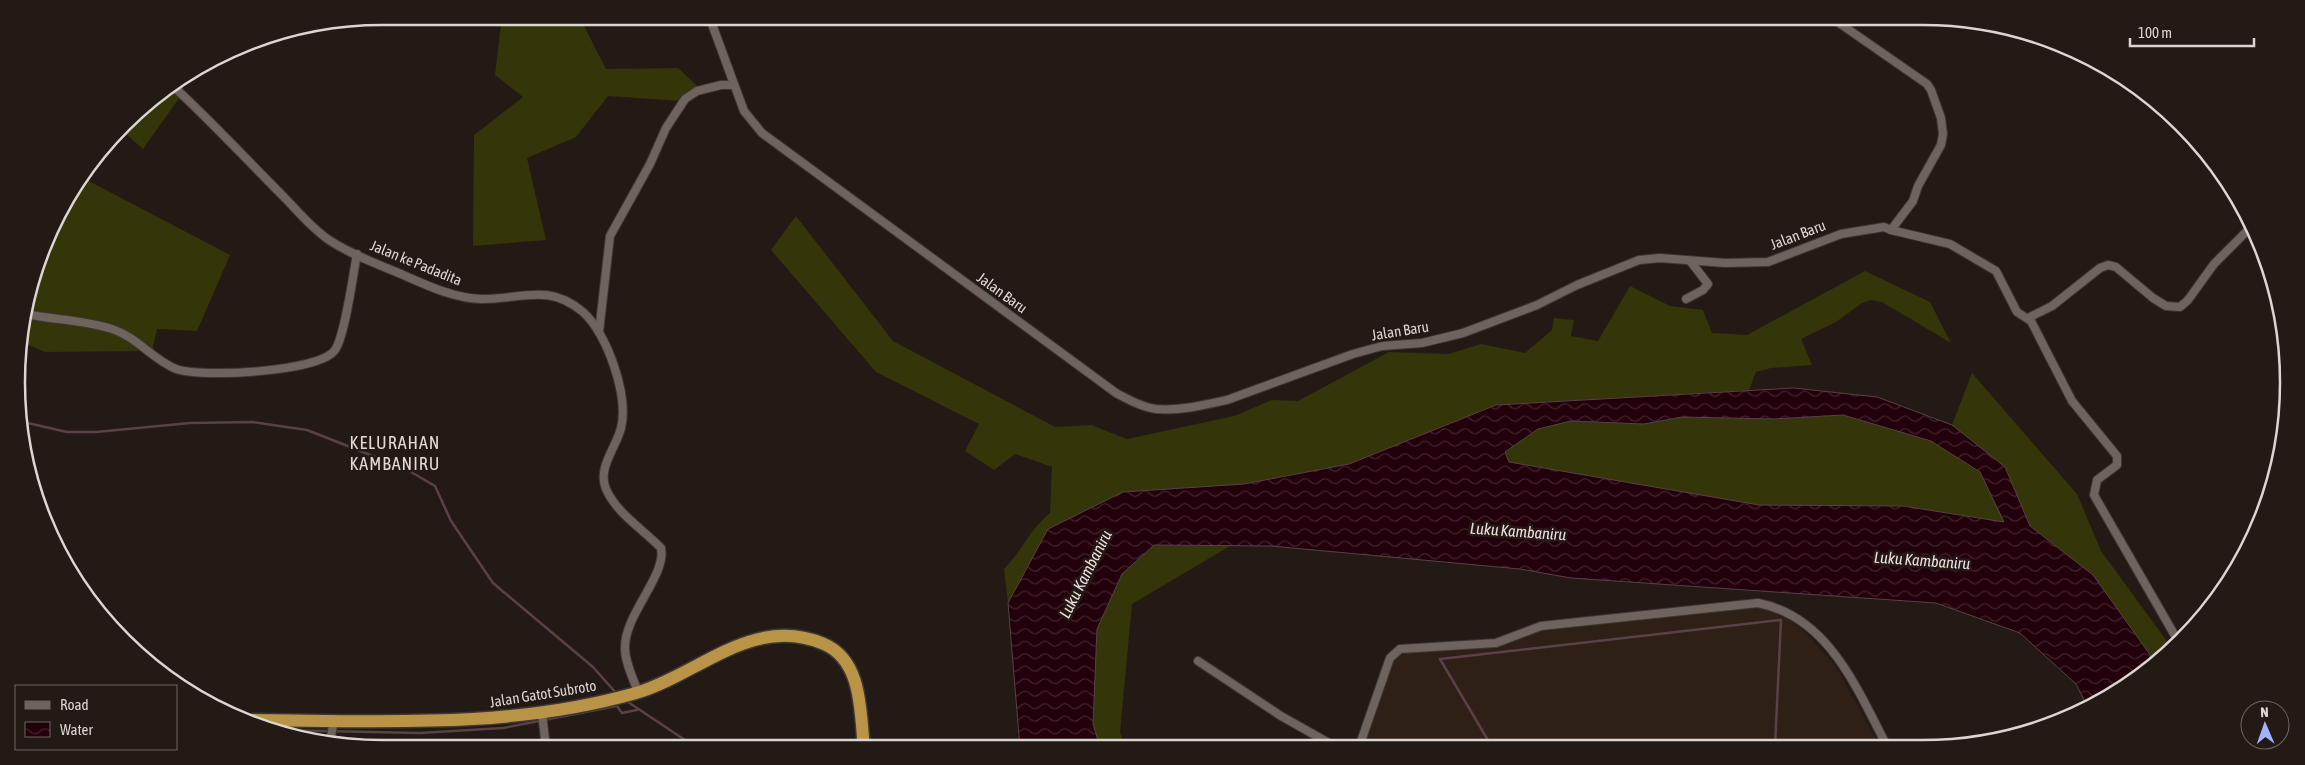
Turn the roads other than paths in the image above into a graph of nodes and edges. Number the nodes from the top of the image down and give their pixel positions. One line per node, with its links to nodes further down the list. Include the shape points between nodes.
1 (712, 25): 3 (street, Jalan Baru)
2 (1842, 25): 5 (street, via 1927,84 1940,118 1941,145 1913,201)
3 (734, 85): 8 (street, Jalan Baru, via 752,123 788,154 1116,394 1157,409 1227,400 1353,354 1463,333 1639,260 1660,258); 12 (street, via 696,91 685,99 666,128 610,236)
4 (177, 90): 7 (street, Jalan ke Padadita, via 304,219 329,240)
5 (1891, 230): 8 (street, Jalan Baru, via 1884,227 1841,234 1768,262); 11 (street, Jalan Baru, via 1950,244 1991,268 2000,278 2017,312)
6 (2246, 232): 11 (street, via 2214,264 2180,307 2162,304 2116,267 2108,265 2096,270 2044,311)
7 (357, 254): 10 (street, via 336,349 325,359 291,366 230,374 188,372 162,362 128,336 113,329); 12 (street, Jalan ke Padadita, via 444,291 464,296 481,299 543,294 558,297 583,312)
8 (1691, 262): 9 (street, via 1708,284)
9 (1686, 299)
10 (32, 315)
11 (2028, 318): 13 (street, Jalan Baru, via 2072,401 2117,456 2118,465 2098,480 2094,495)
12 (599, 332): 15 (street, Jalan ke Padadita, via 618,381 623,408 621,428 605,466 606,488 614,504 661,548 662,554 627,629 625,648)
13 (2175, 635)
14 (1198, 661): 22 (street)
15 (635, 693): 16 (highway, Jalan Gatot Subroto); 21 (highway, Jalan Gatot Subroto, via 756,638 794,636 824,644 844,660 853,674)
16 (543, 718): 18 (highway, Jalan Gatot Subroto); 20 (street)
17 (267, 721): 18 (highway, Jalan Gatot Subroto)
18 (333, 724): 19 (street)
19 (331, 736)
20 (545, 740)
21 (863, 740)
22 (1324, 740)
23 (1361, 740): 24 (street, via 1390,658 1400,649 1496,643 1541,626 1758,603 1799,618 1834,653 1856,686)
24 (1884, 740)

